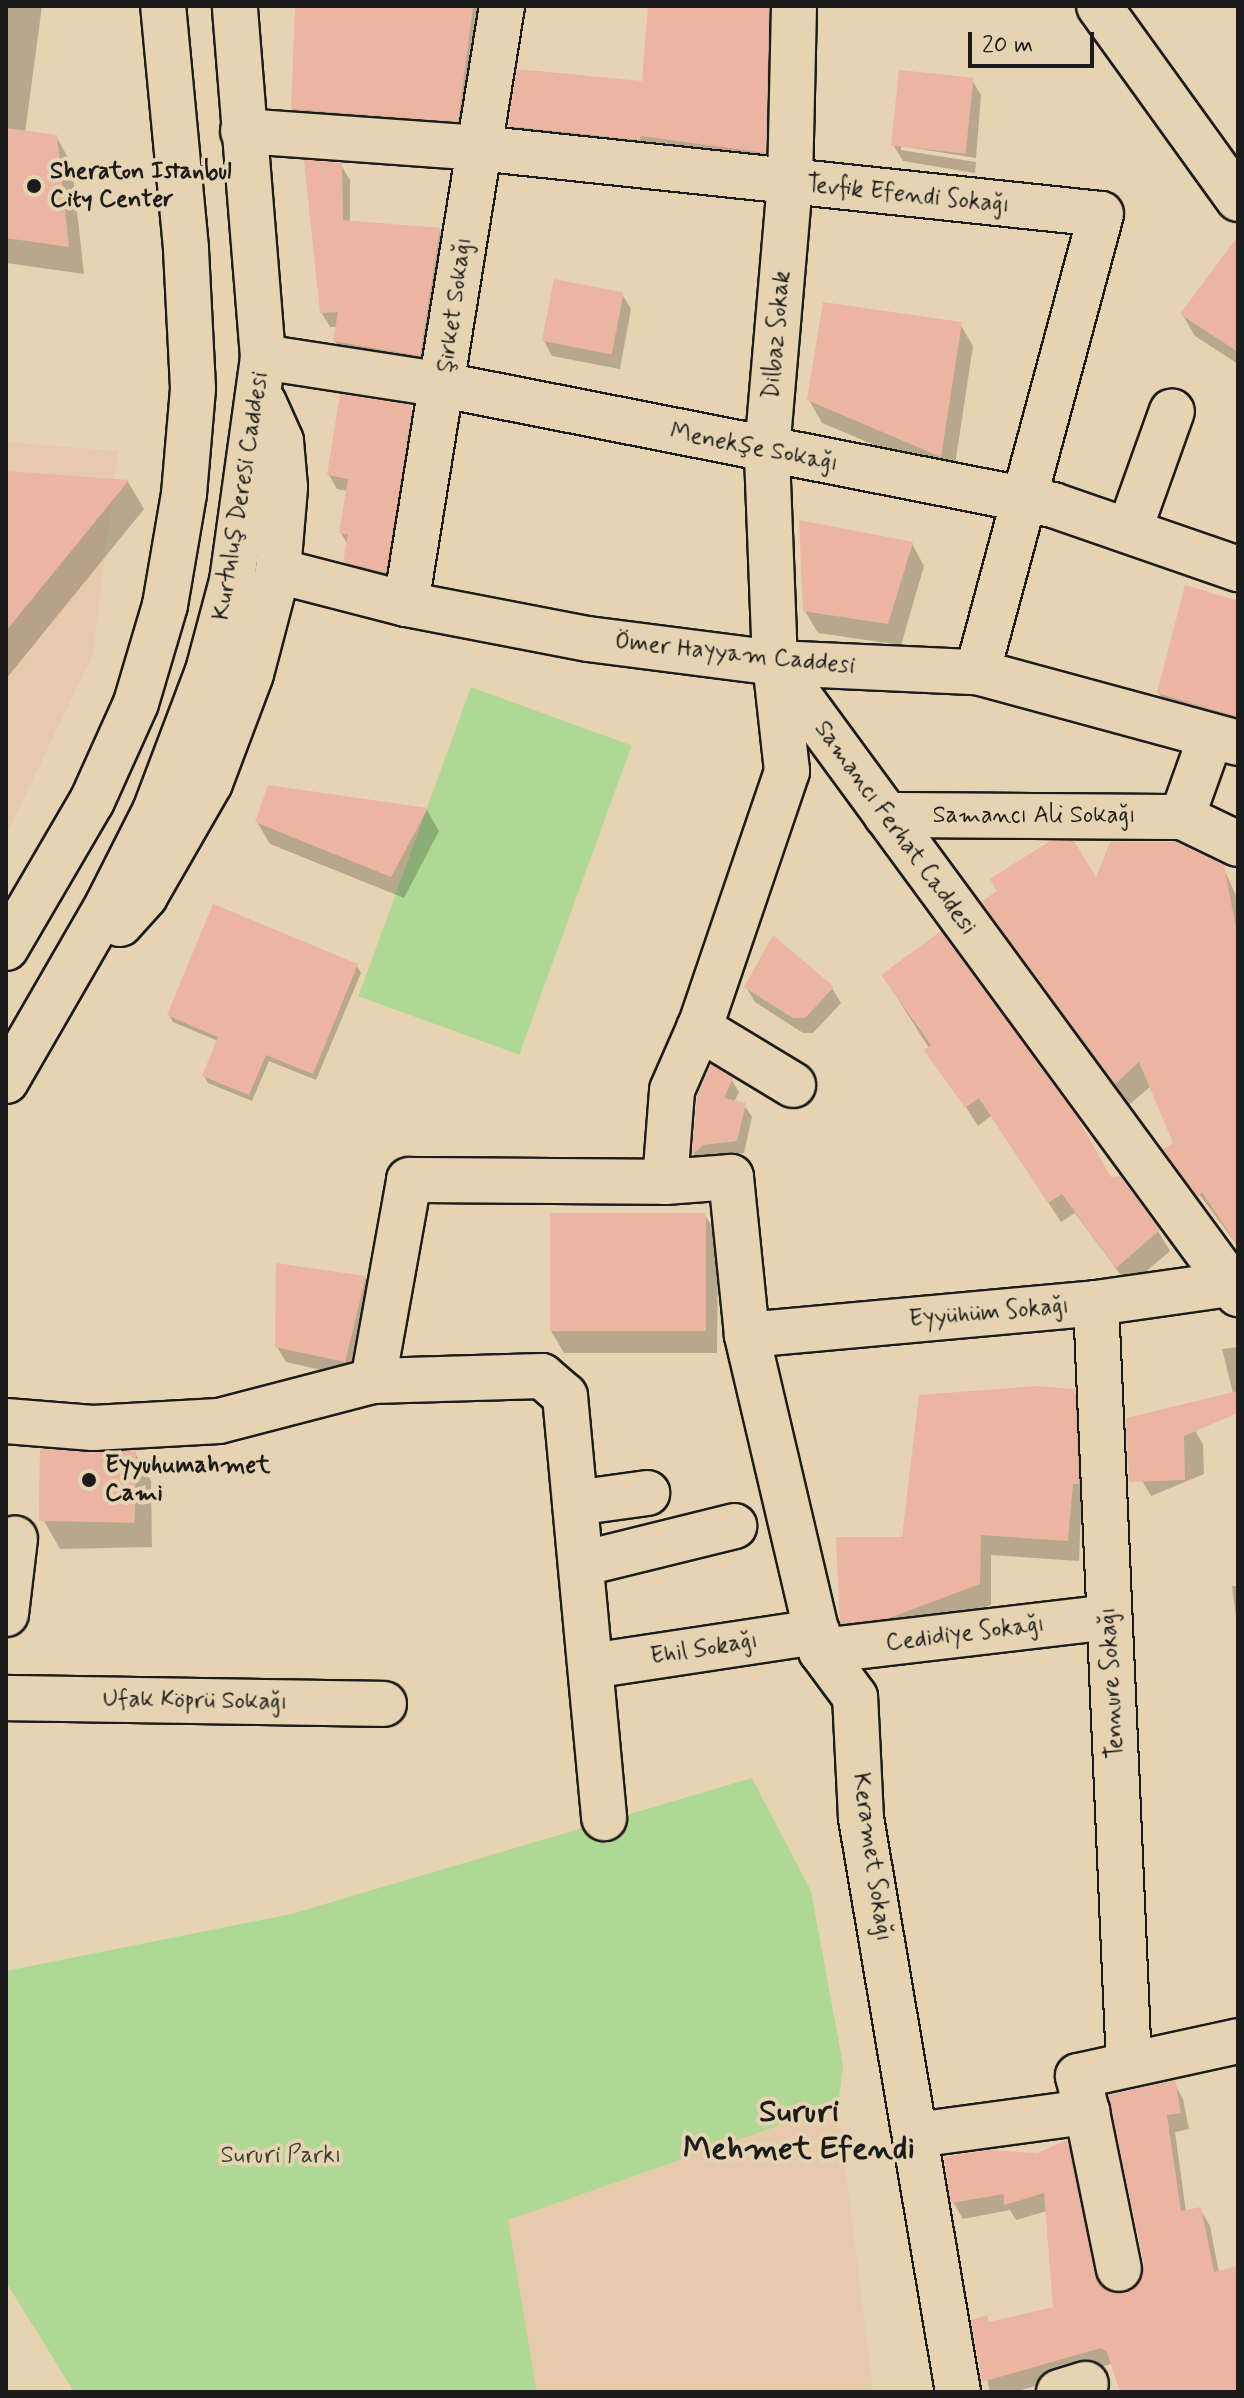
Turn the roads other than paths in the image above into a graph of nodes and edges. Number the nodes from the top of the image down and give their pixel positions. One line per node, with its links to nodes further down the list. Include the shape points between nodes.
1 (163, 6): 25 (street, via 192,373 184,494 165,605 136,703 92,801)
2 (235, 6): 6 (street, Kurtuluş Deresi Caddesi)
3 (502, 6): 7 (street, Şirket Sokağı)
4 (794, 6): 9 (street, Dilbaz Sokak)
5 (1099, 6): 8 (street)
6 (243, 131): 7 (street, Tevfik Efendi Sokağı); 10 (street, Kurtuluş Deresi Caddesi)
7 (478, 148): 9 (street, Tevfik Efendi Sokağı); 11 (street, Şirket Sokağı)
8 (1231, 177)
9 (790, 183): 13 (street, Dilbaz Sokak); 14 (street, Tevfik Efendi Sokağı, via 1101,214)
10 (262, 376): 11 (street, Menekşe Sokağı); 17 (street, via 281,441 284,472); 26 (street, Kurtuluş Deresi Caddesi, via 232,581 208,671 155,811)
11 (443, 385): 13 (street, Menekşe Sokağı); 18 (street, Şirket Sokağı)
12 (1172, 411): 15 (street)
13 (767, 451): 14 (street, Menekşe Sokağı); 19 (street, Dilbaz Sokak)
14 (1021, 500): 15 (street, Menekşe Sokağı); 20 (street, Tevfik Efendi Sokağı)
15 (1129, 531): 16 (street, Menekşe Sokağı)
16 (1238, 569)
17 (278, 571): 18 (street, Ömer Hayyam Caddesi); 26 (street, via 251,674 204,795 145,896)
18 (406, 604): 19 (street, Ömer Hayyam Caddesi, via 588,639)
19 (775, 663): 20 (street, Ömer Hayyam Caddesi); 22 (street, Samancı Ferhat Caddesi); 27 (street, Samancı Ferhat Caddesi, via 787,771)
20 (977, 672): 21 (street, Ömer Hayyam Caddesi)
21 (1225, 740): 23 (street)
22 (886, 815): 23 (street, Samancı Ali Sokağı); 31 (street, Samancı Ferhat Caddesi)
23 (1182, 817): 24 (street, Samancı Ali Sokağı)
24 (1238, 844)
25 (6, 948)
26 (57, 994): 28 (street, Kurtuluş Deresi Caddesi)
27 (700, 1026): 29 (street); 30 (street, Samancı Ferhat Caddesi, via 672,1090)
28 (6, 1081)
29 (793, 1085)
30 (665, 1182): 33 (street, Keramet Sokağı, via 731,1177); 34 (street, via 409,1180)
31 (1234, 1289): 32 (street, Eyyühüm Sokağı)
32 (1096, 1303): 33 (street, Eyyühüm Sokağı); 42 (street, Tennure Sokağı)
33 (747, 1335): 43 (street, Keramet Sokağı)
34 (373, 1381): 35 (street, via 219,1421 93,1428); 37 (street, via 542,1376 565,1396)
35 (6, 1421)
36 (647, 1493): 37 (street)
37 (575, 1503): 40 (street)
38 (734, 1526): 40 (street)
39 (15, 1539): 41 (street)
40 (581, 1564): 44 (street)
41 (6, 1614)
42 (1109, 1617): 43 (street, Cedidiye Sokağı); 49 (street, Tennure Sokağı)
43 (819, 1642): 44 (street, Ehil Sokağı); 51 (street, Keramet Sokağı, via 855,1697 861,1818)
44 (591, 1666): 47 (street)
45 (6, 1698): 46 (street, Ufak Köprü Sokağı)
46 (384, 1704)
47 (604, 1818)
48 (1238, 2041): 49 (street)
49 (1129, 2064): 50 (street, via 1078,2076)
50 (1087, 2112): 51 (street); 52 (street)
51 (916, 2135): 53 (street, Keramet Sokağı)
52 (1119, 2269)
53 (958, 2392)

